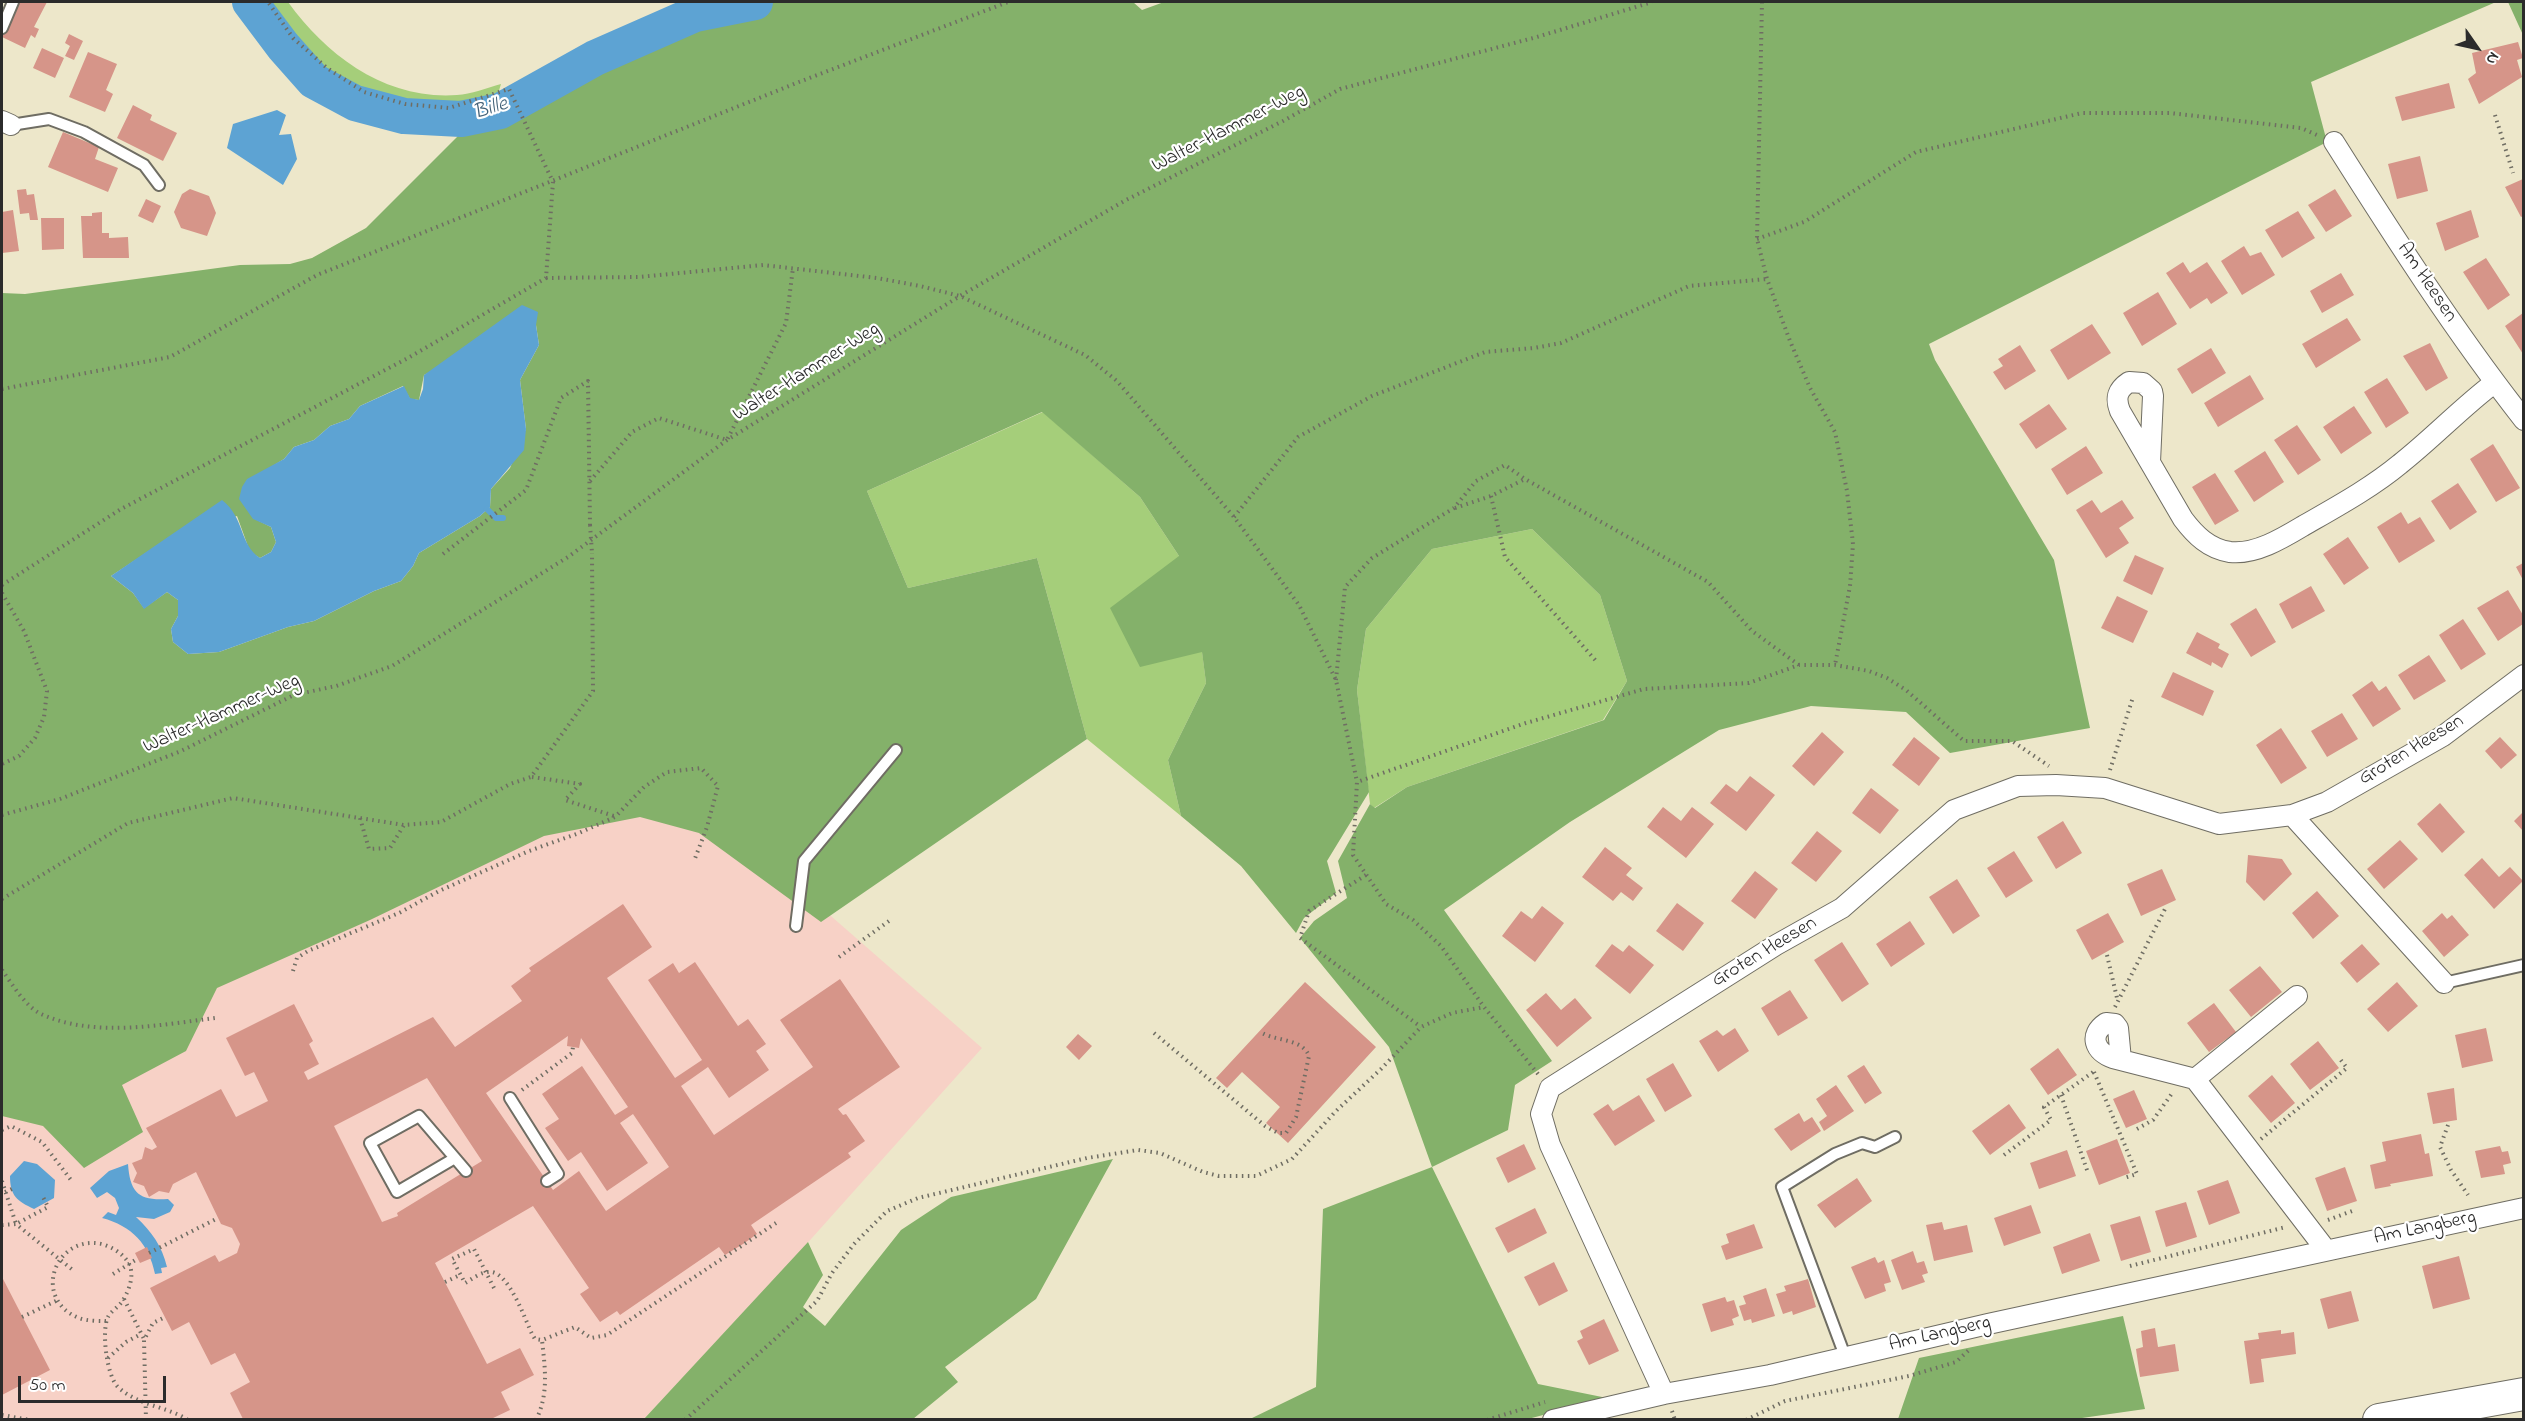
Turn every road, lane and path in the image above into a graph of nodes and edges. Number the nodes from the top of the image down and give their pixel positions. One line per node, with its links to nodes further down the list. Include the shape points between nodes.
1 (13, 2): 6 (lane)
2 (268, 2): 11 (path, via 293,39 364,92 405,104 449,108 509,89)
3 (1008, 2): 11 (path)
4 (1652, 2): 17 (path, Walter-Hammer-Weg, via 1340,89 1126,200)
5 (1762, 2): 13 (path)
6 (2, 28)
7 (2495, 116): 10 (path)
8 (6, 123): 12 (lane, via 49,119 84,132 144,165)
9 (2334, 142): 13 (path, via 2301,128 2170,113 2082,113 1916,152 1804,222); 18 (street, Am Heesen)
10 (2513, 173)
11 (553, 182): 15 (path); 19 (path, via 317,275 170,357)
12 (159, 185)
13 (1757, 239): 16 (path)
14 (793, 268): 15 (path, via 763,265 639,277); 17 (path, via 898,282); 21 (path, via 786,323)
15 (546, 278): 29 (path, via 408,358 121,509)
16 (1767, 279): 27 (path, via 1689,286 1561,343 1485,352 1372,396 1298,437); 33 (path, via 1810,388 1835,432 1846,491 1853,544 1850,586)
17 (960, 296): 21 (path, Walter-Hammer-Weg); 27 (path, via 1084,355 1117,381)
18 (2494, 383): 20 (street, Am Heesen); 22 (street, via 2398,466 2362,491 2286,536 2239,552 2210,545 2192,531)
19 (2, 389)
20 (2523, 420)
21 (727, 440): 24 (path, via 659,418 632,432); 43 (path, Walter-Hammer-Weg, via 568,557 392,666 336,686 294,695 181,751 60,799)
22 (2150, 462)
23 (1525, 479): 25 (path); 26 (path, via 1504,465 1476,481); 32 (path, via 1708,582 1752,630)
24 (590, 481): 28 (path, via 588,381 561,398 526,490); 39 (path, bridge, via 593,691)
25 (1491, 496): 26 (path); 31 (path, via 1505,557)
26 (1454, 508): 35 (path, via 1372,558 1345,587)
27 (1234, 517): 35 (path, via 1299,605)
28 (443, 554)
29 (2, 585)
30 (2, 593): 38 (path, via 24,631 47,691 44,717 35,738 19,756)
31 (1596, 661)
32 (1799, 664): 33 (path); 40 (path, via 1749,683 1644,689 1526,723)
33 (1835, 664): 41 (path, via 1887,678 1964,741 2012,741 2055,771)
34 (2523, 675): 44 (street, Groten Heesen, via 2442,736 2327,802)
35 (1336, 681): 40 (path)
36 (2133, 697): 42 (path)
37 (896, 750): 53 (lane, via 804,861)
38 (2, 764)
39 (531, 777): 45 (path, via 580,784 566,800); 47 (path, via 510,784 441,822)
40 (1357, 782): 49 (path, via 1353,855)
41 (2056, 785): 42 (street, Groten Heesen); 73 (street, Groten Heesen, via 2018,786 1954,810 1842,908 1776,945)
42 (2105, 788): 44 (street, Groten Heesen, via 2219,824)
43 (2, 815)
44 (2292, 815): 59 (street)
45 (615, 817): 48 (path, via 644,787 667,772 701,768 718,786); 58 (path, via 529,851 439,891 399,914 308,951 297,958)
46 (360, 818): 47 (path); 47 (path, via 369,849 390,848); 50 (path, via 232,798 128,823)
47 (404, 825)
48 (694, 861)
49 (1366, 875): 62 (path, via 1386,904 1413,920 1441,946); 65 (path, via 1309,910 1300,938)
50 (2, 899)
51 (2165, 909): 61 (path)
52 (889, 921): 55 (path)
53 (796, 926)
54 (2107, 955): 61 (path)
55 (839, 957)
56 (2523, 964): 59 (lane)
57 (2, 970): 63 (path, via 40,1014 94,1029)
58 (293, 971)
59 (2444, 983)
60 (2297, 996): 72 (street)
61 (2117, 998): 64 (path)
62 (1484, 1007): 65 (path, via 1452,1013); 73 (path)
63 (214, 1018)
64 (2109, 1022): 69 (street, via 2115,1024 2120,1035)
65 (1421, 1027): 131 (path, via 1292,1160 1256,1176 1219,1176 1160,1153 1138,1149 918,1198 887,1211 854,1244 817,1301)
66 (1154, 1033): 67 (path, via 1265,1126 1286,1133 1296,1117 1310,1056 1295,1043)
67 (1262, 1033)
68 (573, 1047): 75 (path, via 572,1053)
69 (2117, 1059): 71 (path); 72 (street)
70 (2340, 1059): 80 (path, via 2347,1068)
71 (2094, 1072): 74 (path); 85 (path, via 2137,1174)
72 (2190, 1078): 77 (path, via 2153,1120); 80 (street)
73 (1550, 1089): 123 (street, via 1541,1114 1550,1145)
74 (2061, 1095): 81 (path, via 2044,1107 2051,1120); 84 (path)
75 (510, 1098): 88 (lane, via 558,1174)
76 (2448, 1125): 91 (path, via 2440,1147)
77 (2137, 1129)
78 (2, 1130): 86 (path, via 11,1126 42,1142)
79 (1895, 1137): 121 (lane, via 1875,1147 1862,1143 1835,1154 1782,1187)
80 (2248, 1149): 99 (street)
81 (2004, 1155)
82 (455, 1158): 82 (lane, via 419,1116 370,1143 397,1192); 83 (lane)
83 (466, 1171)
84 (2088, 1173)
85 (2124, 1178)
86 (71, 1180)
87 (2, 1181): 90 (path)
88 (547, 1181)
89 (14, 1188): 90 (path)
90 (5, 1192): 97 (path)
91 (2468, 1195)
92 (43, 1197): 97 (path, via 48,1207)
93 (2523, 1208): 100 (street, Am Langberg)
94 (2355, 1210): 99 (path)
95 (218, 1218): 101 (path)
96 (776, 1223): 120 (path, via 607,1335 591,1338 574,1327)
97 (16, 1224): 98 (path); 103 (path)
98 (2, 1225)
99 (2307, 1225): 100 (street); 105 (path)
100 (2326, 1250): 117 (street, Am Langberg)
101 (149, 1253)
102 (137, 1259): 104 (path)
103 (60, 1260): 104 (path, via 72,1248 99,1244 112,1247); 106 (path); 113 (path, via 52,1274)
104 (129, 1263): 108 (path); 112 (path, via 132,1275)
105 (2130, 1266)
106 (74, 1271)
107 (486, 1272): 109 (path, via 465,1283); 109 (path, via 474,1249 452,1259); 111 (path); 120 (path, via 504,1280 531,1334)
108 (113, 1274)
109 (460, 1275): 110 (path)
110 (445, 1282)
111 (494, 1288)
112 (124, 1299): 116 (path); 118 (path)
113 (58, 1300): 114 (path); 116 (path, via 81,1319)
114 (22, 1317)
115 (165, 1317): 119 (path, via 153,1323)
116 (106, 1321): 122 (path)
117 (1988, 1324): 121 (street, Am Langberg); 133 (path, via 1974,1346 1956,1362 1909,1376 1785,1401)
118 (141, 1334): 119 (path); 122 (path)
119 (144, 1340): 125 (path)
120 (542, 1340): 130 (path, via 546,1391)
121 (1845, 1356): 123 (street, Am Langberg, via 1770,1375)
122 (107, 1359): 125 (path, via 119,1388)
123 (1664, 1394): 132 (street, Am Langberg)
124 (2523, 1394): 134 (main road)
125 (146, 1404): 128 (path); 129 (path)
126 (2, 1415): 127 (path)
127 (30, 1419)
128 (146, 1419)
129 (188, 1419)
130 (536, 1419)
131 (685, 1419)
132 (1553, 1419)
133 (1746, 1419)
134 (2379, 1419)

